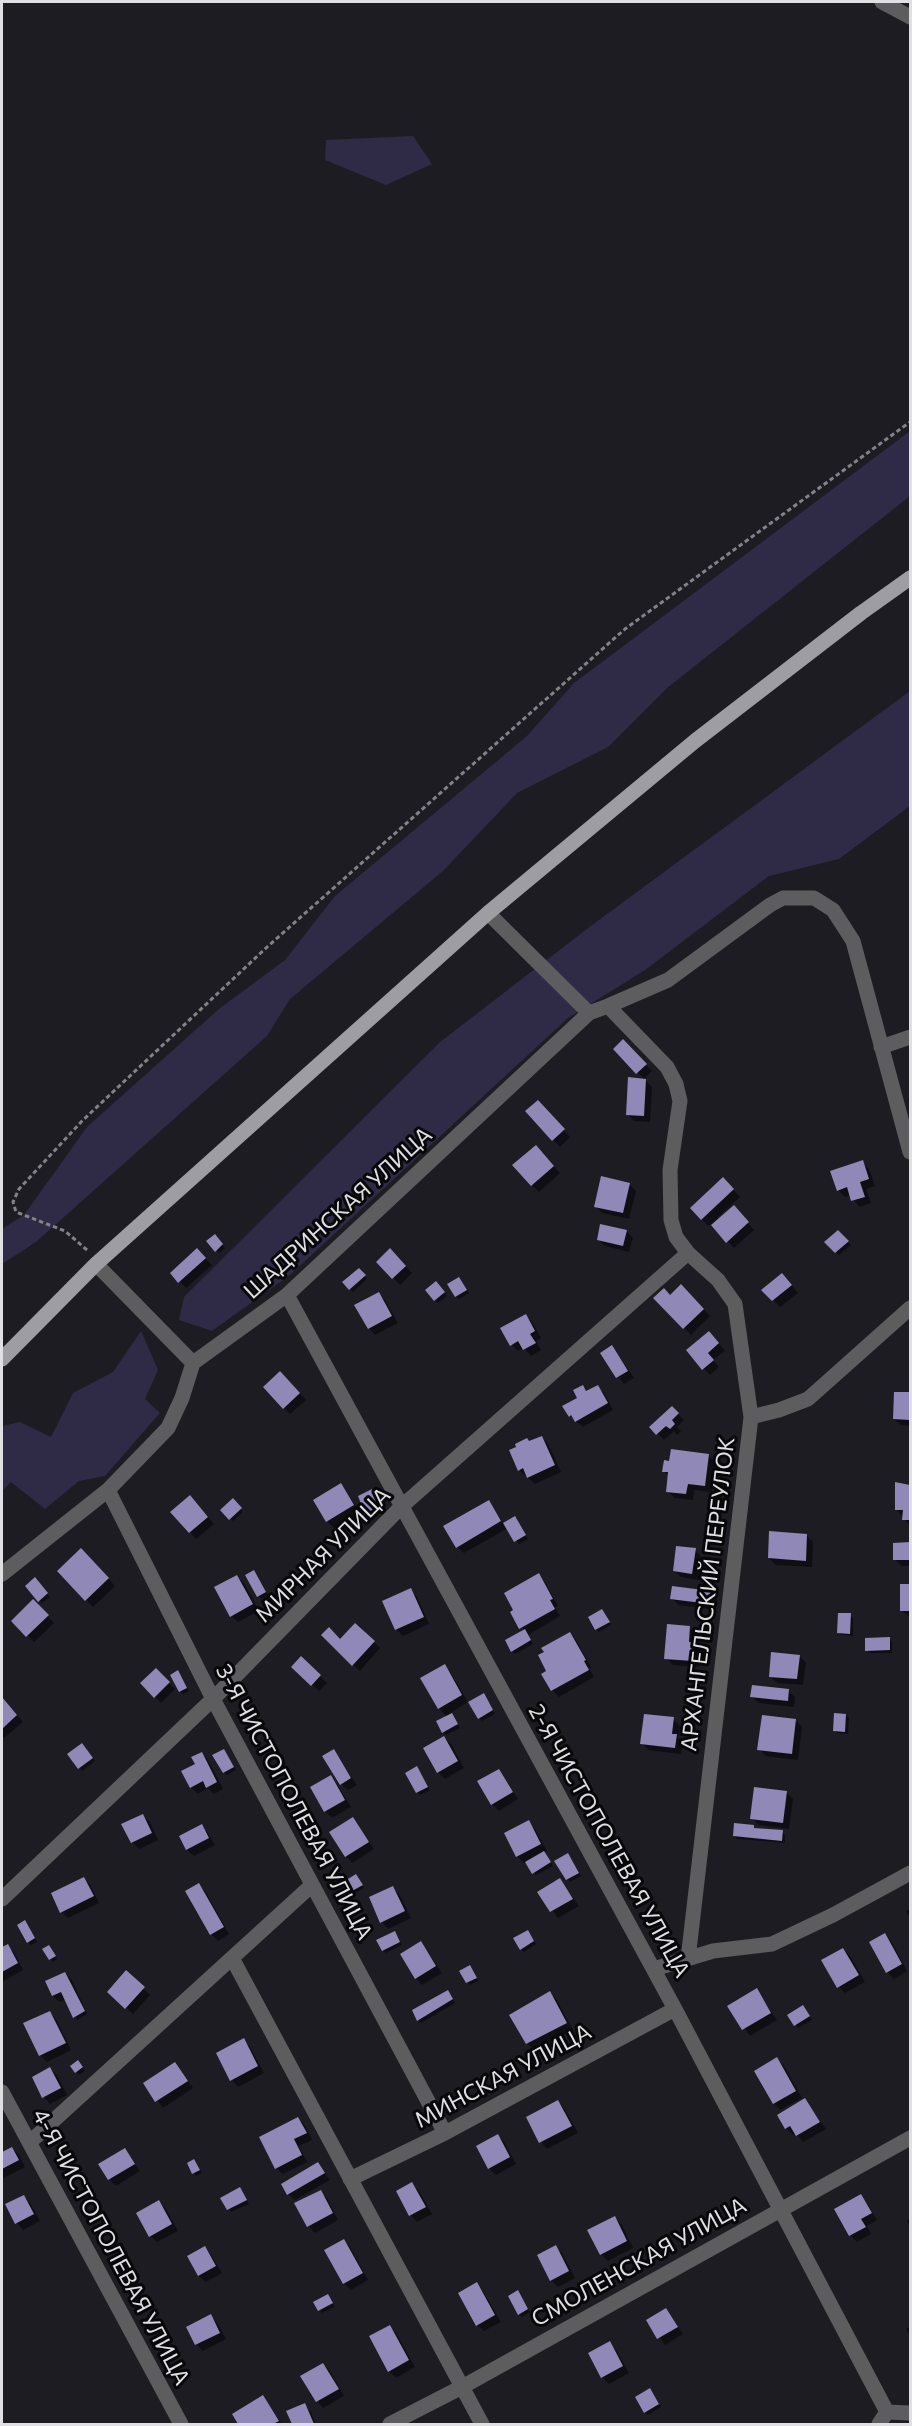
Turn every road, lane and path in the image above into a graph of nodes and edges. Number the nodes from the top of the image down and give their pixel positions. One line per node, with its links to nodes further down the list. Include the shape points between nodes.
1 (882, 2): 2 (street)
2 (910, 17)
3 (910, 422): 12 (path, via 625,629 266,948 82,1121 19,1189 13,1202 16,1212 65,1231 85,1246)
4 (910, 578): 5 (main road, via 695,741)
5 (489, 913): 7 (street); 12 (main road)
6 (608, 1006): 7 (street); 9 (street, via 668,980 783,898 814,898 833,910 853,941); 11 (street, via 668,1067 676,1084 680,1101 670,1170 671,1220)
7 (589, 1013): 13 (street, ШАДРИНСКАЯ УЛИЦА)
8 (910, 1037): 9 (street)
9 (881, 1047): 10 (street)
10 (910, 1152)
11 (687, 1254): 17 (street, АРХАНГЕЛЬСКИЙ ПЕРЕУЛОК, via 717,1280 735,1304); 19 (street, МИРНАЯ УЛИЦА)
12 (96, 1264): 15 (main road); 16 (street)
13 (287, 1295): 16 (street, ШАДРИНСКАЯ УЛИЦА); 19 (street, 2-Я ЧИСТОПОЛЕВАЯ УЛИЦА)
14 (910, 1308): 17 (street, via 808,1399)
15 (2, 1359)
16 (193, 1363): 18 (street, via 168,1428)
17 (751, 1417): 26 (street, АРХАНГЕЛЬСКИЙ ПЕРЕУЛОК)
18 (108, 1490): 20 (street); 21 (street, 3-Я ЧИСТОПОЛЕВАЯ УЛИЦА)
19 (401, 1507): 21 (street, МИРНАЯ УЛИЦА); 27 (street, 2-Я ЧИСТОПОЛЕВАЯ УЛИЦА)
20 (2, 1574)
21 (213, 1699): 23 (street, 3-Я ЧИСТОПОЛЕВАЯ УЛИЦА); 24 (street, МИРНАЯ УЛИЦА)
22 (910, 1873): 26 (street, via 772,1944 713,1951)
23 (312, 1885): 25 (street); 30 (street, 3-Я ЧИСТОПОЛЕВАЯ УЛИЦА)
24 (2, 1899)
25 (232, 1958): 32 (street); 33 (street)
26 (688, 1959): 27 (street)
27 (654, 1969): 28 (street, 2-Я ЧИСТОПОЛЕВАЯ УЛИЦА)
28 (675, 2009): 30 (street, МИНСКАЯ УЛИЦА); 34 (street, 2-Я ЧИСТОПОЛЕВАЯ УЛИЦА)
29 (2, 2092): 32 (street, 4-Я ЧИСТОПОЛЕВАЯ УЛИЦА)
30 (445, 2133): 33 (street, МИНСКАЯ УЛИЦА)
31 (910, 2138): 34 (street, СМОЛЕНСКАЯ УЛИЦА)
32 (30, 2142): 38 (street, 4-Я ЧИСТОПОЛЕВАЯ УЛИЦА)
33 (350, 2179): 35 (street)
34 (781, 2209): 35 (street, СМОЛЕНСКАЯ УЛИЦА); 37 (street, 2-Я ЧИСТОПОЛЕВАЯ УЛИЦА)
35 (462, 2387): 39 (street, СМОЛЕНСКАЯ УЛИЦА); 40 (street)
36 (910, 2413): 37 (street)
37 (883, 2418)
38 (182, 2424)
39 (390, 2424)
40 (482, 2424)

